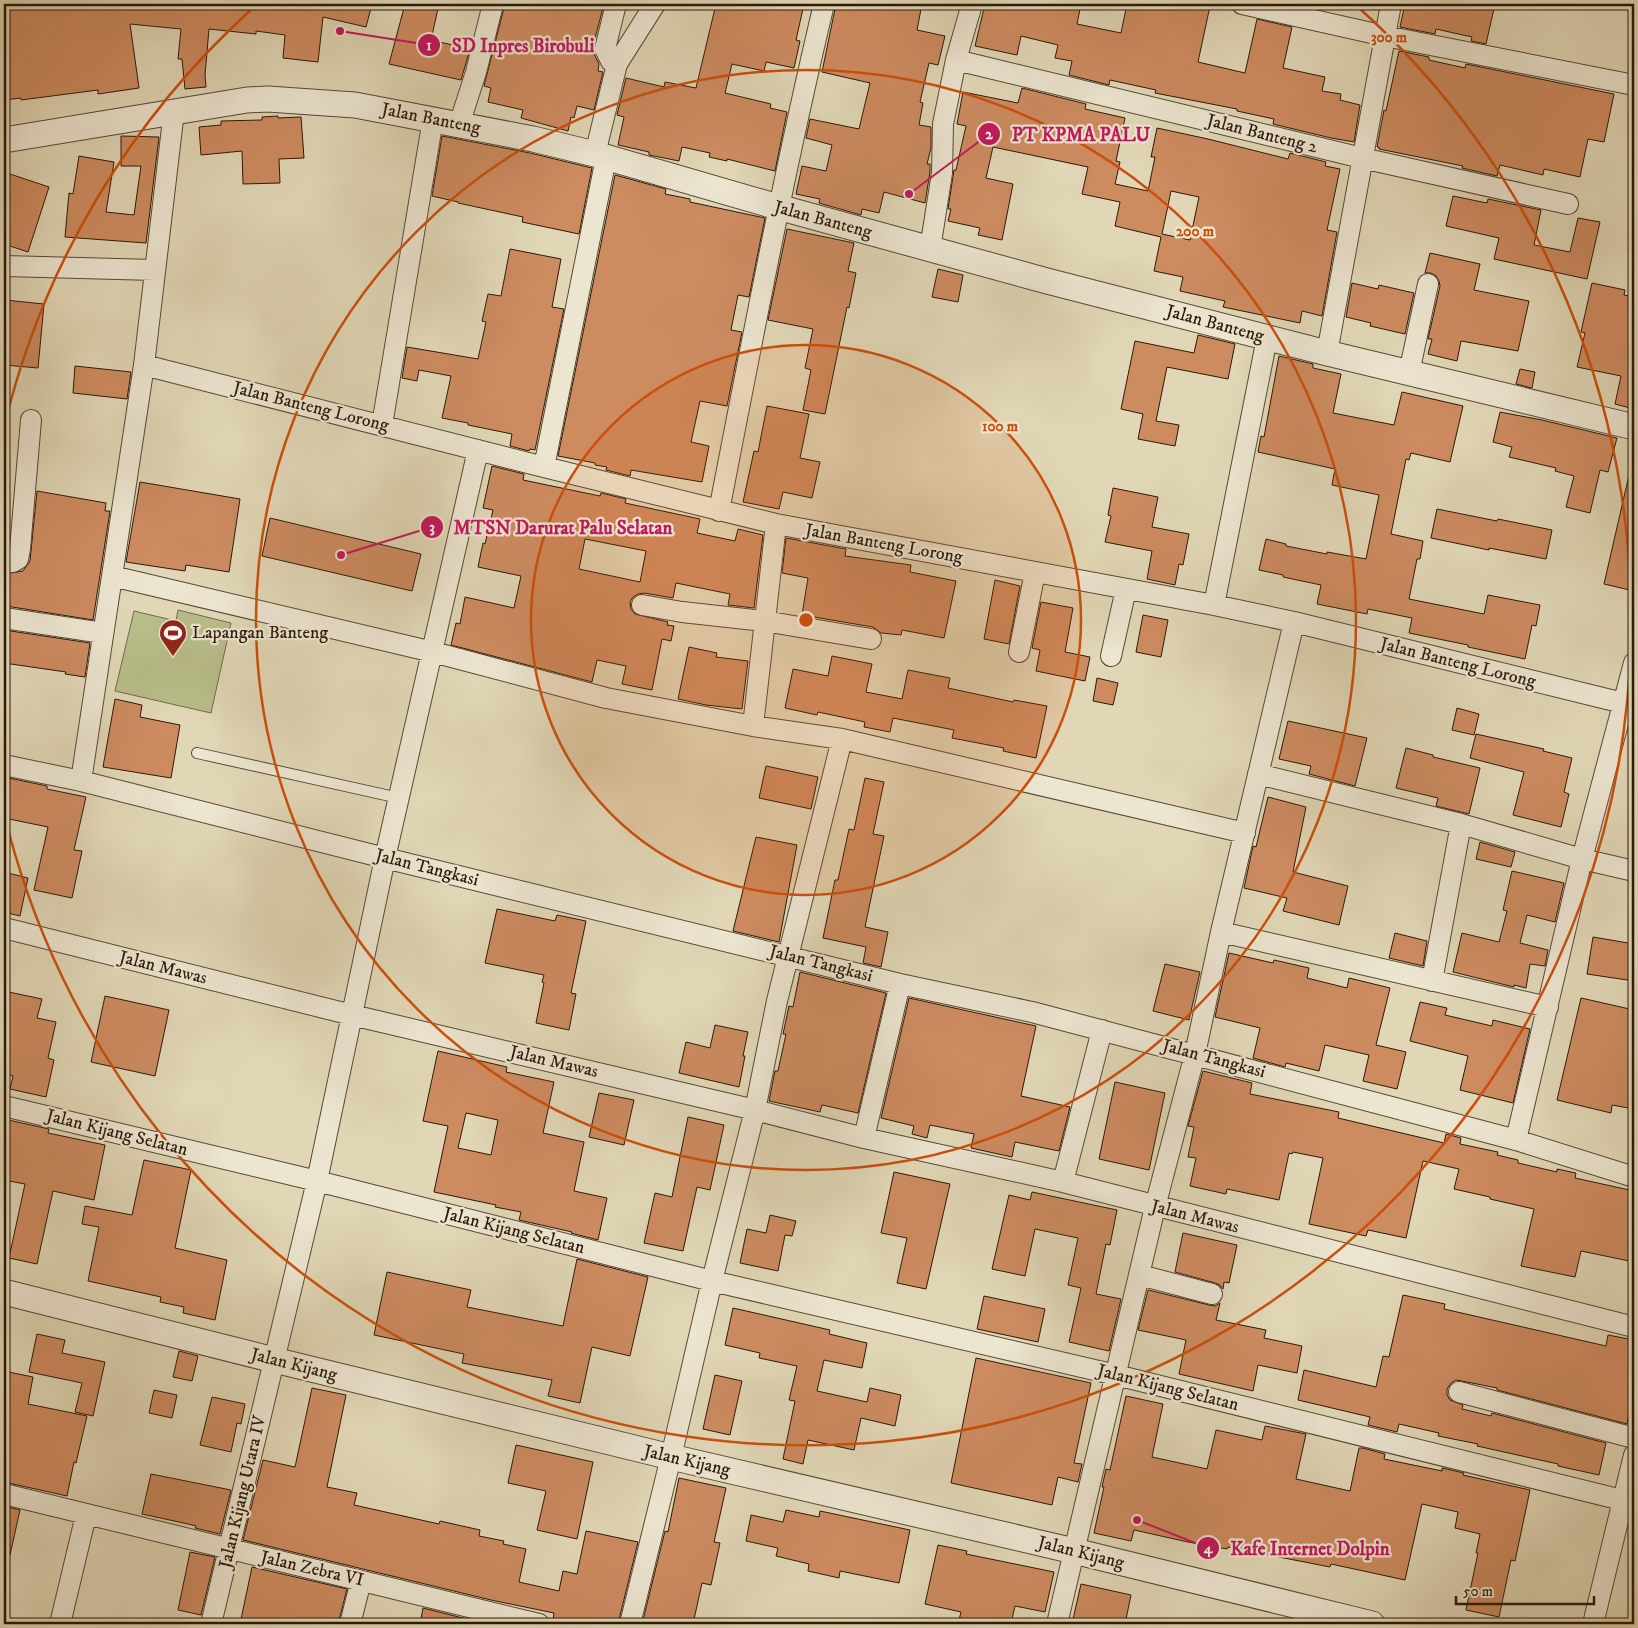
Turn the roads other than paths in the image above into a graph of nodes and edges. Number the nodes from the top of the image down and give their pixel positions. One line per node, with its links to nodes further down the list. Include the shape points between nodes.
1 (493, 4): 14 (street)
2 (616, 4): 10 (street, via 605,48)
3 (655, 4): 10 (street)
4 (824, 4): 19 (street)
5 (972, 4): 9 (street)
6 (1242, 4): 8 (street)
7 (1391, 4): 8 (street)
8 (1385, 36): 11 (street); 17 (street)
9 (956, 60): 17 (street, Jalan Banteng 2); 20 (street, via 943,124 942,173)
10 (617, 64): 16 (street)
11 (1634, 85)
12 (174, 111): 13 (street, Jalan Banteng, via 268,100 355,106); 15 (street, Jalan Banteng); 22 (street)
13 (432, 119): 14 (street, Jalan Banteng); 29 (street)
14 (459, 124): 16 (street, Jalan Banteng)
15 (4, 140)
16 (601, 156): 19 (street, Jalan Banteng); 32 (street)
17 (1362, 158): 18 (street, Jalan Banteng 2); 25 (street)
18 (1568, 204)
19 (778, 207): 20 (street, Jalan Banteng); 33 (street)
20 (930, 249): 24 (street, Jalan Banteng)
21 (4, 266): 22 (street)
22 (155, 270): 26 (street)
23 (1428, 284): 27 (street)
24 (1267, 338): 25 (street, Jalan Banteng); 40 (street)
25 (1327, 353): 27 (street, Jalan Banteng)
26 (144, 364): 29 (street, Jalan Banteng Lorong); 37 (street)
27 (1409, 373): 30 (street, Jalan Banteng)
28 (31, 420): 35 (street, via 20,550 18,559)
29 (382, 425): 31 (street, Jalan Banteng Lorong)
30 (1634, 427)
31 (478, 450): 32 (street, Jalan Banteng Lorong); 46 (street)
32 (544, 467): 33 (street, Jalan Banteng Lorong)
33 (719, 511): 34 (street, Jalan Banteng Lorong)
34 (776, 524): 36 (street, Jalan Banteng Lorong); 42 (street)
35 (4, 562)
36 (1036, 572): 38 (street, Jalan Banteng Lorong); 47 (street)
37 (112, 576): 44 (street); 46 (street)
38 (1126, 589): 40 (street, Jalan Banteng Lorong); 48 (street)
39 (642, 605): 42 (street)
40 (1214, 605): 43 (street, Jalan Banteng Lorong)
41 (4, 618): 44 (street)
42 (764, 621): 45 (street); 51 (street)
43 (1294, 622): 50 (street, Jalan Banteng Lorong); 55 (street)
44 (103, 633): 56 (street)
45 (871, 638)
46 (433, 652): 51 (street, via 606,698); 57 (street)
47 (1019, 652)
48 (1111, 656)
49 (1634, 663): 50 (street)
50 (1623, 703): 61 (street)
51 (753, 726): 52 (street)
52 (842, 739): 59 (street); 65 (street)
53 (197, 753): 57 (lane)
54 (4, 764): 56 (street, Jalan Tangkasi)
55 (1258, 774): 58 (street); 59 (street)
56 (81, 781): 60 (street, Jalan Tangkasi)
57 (400, 798): 60 (street)
58 (1461, 824): 61 (street); 66 (street)
59 (1245, 833): 64 (street)
60 (386, 858): 65 (street, Jalan Tangkasi); 69 (street)
61 (1582, 859): 62 (street); 68 (street)
62 (1634, 871)
63 (4, 928): 69 (street, Jalan Mawas)
64 (1221, 932): 66 (street); 71 (street)
65 (789, 957): 67 (street, Jalan Tangkasi); 73 (street, via 776,1001)
66 (1432, 981): 68 (street)
67 (900, 984): 70 (street, Jalan Tangkasi); 74 (street)
68 (1548, 1007): 75 (street)
69 (352, 1015): 73 (street, Jalan Mawas); 77 (street)
70 (1102, 1030): 71 (street, Jalan Tangkasi); 78 (street)
71 (1194, 1054): 75 (street, Jalan Tangkasi); 79 (street)
72 (4, 1106): 77 (street, Jalan Kijang Selatan)
73 (755, 1110): 74 (street, Jalan Mawas); 81 (street)
74 (864, 1138): 78 (street, Jalan Mawas)
75 (1516, 1140): 76 (street, Jalan Tangkasi)
76 (1634, 1177)
77 (317, 1182): 81 (street, Jalan Kijang Selatan); 85 (street)
78 (1063, 1182): 79 (street, Jalan Mawas)
79 (1155, 1207): 80 (street); 84 (street, Jalan Mawas)
80 (1140, 1275): 83 (street); 86 (street)
81 (712, 1281): 86 (street, Jalan Kijang Selatan); 90 (street)
82 (4, 1292): 85 (street, Jalan Kijang)
83 (1212, 1294)
84 (1634, 1327)
85 (274, 1360): 90 (street, Jalan Kijang); 94 (street, Jalan Kijang Utara IV)
86 (1116, 1374): 92 (street, Jalan Kijang Selatan); 95 (street)
87 (1459, 1392): 88 (street)
88 (1634, 1438)
89 (1634, 1455): 92 (street)
90 (671, 1457): 95 (street, Jalan Kijang); 102 (street)
91 (4, 1494): 93 (street, Jalan Zebra VI)
92 (1628, 1501): 105 (street)
93 (86, 1515): 94 (street, Jalan Zebra VI); 98 (street)
94 (229, 1549): 96 (street, Jalan Zebra VI); 99 (street, Jalan Kijang Utara IV)
95 (1074, 1551): 103 (street); 104 (street, Jalan Kijang)
96 (361, 1581): 97 (street, Jalan Zebra VI); 100 (street)
97 (488, 1618): 101 (street, Jalan Zebra VI)
98 (60, 1624)
99 (212, 1624)
100 (350, 1624)
101 (539, 1624)
102 (630, 1624)
103 (1057, 1624)
104 (1372, 1624)
105 (1593, 1624)

